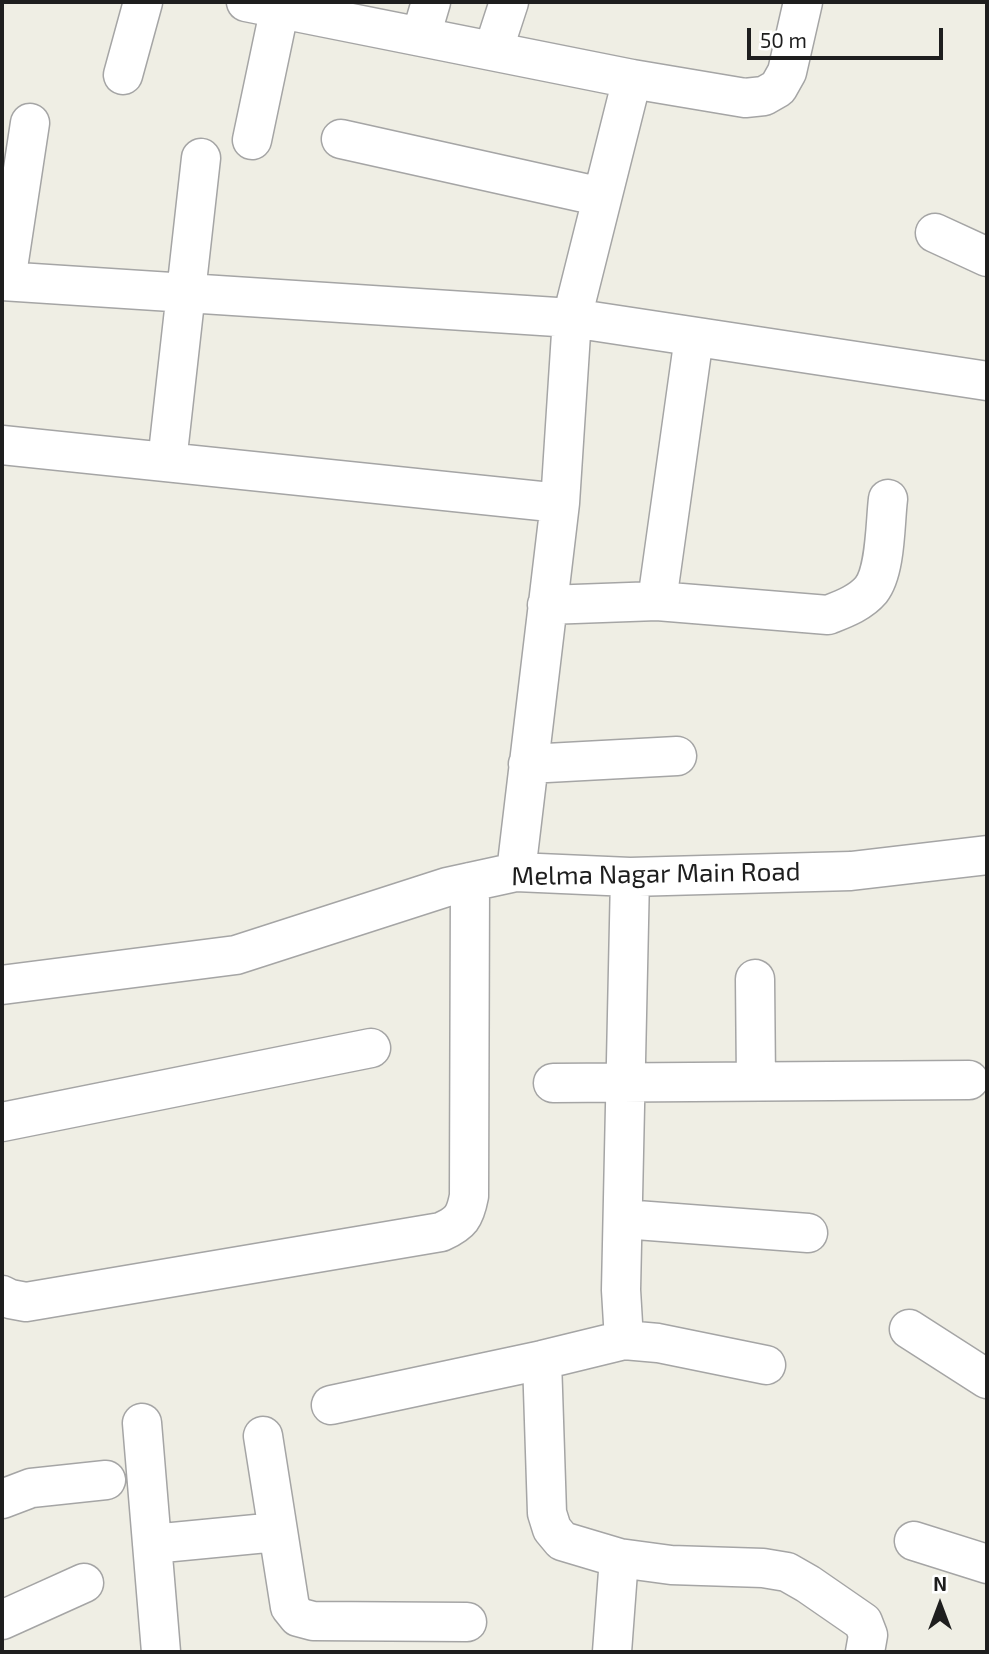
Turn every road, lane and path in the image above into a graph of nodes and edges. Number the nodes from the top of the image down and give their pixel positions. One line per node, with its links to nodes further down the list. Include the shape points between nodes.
1 (143, 2): 7 (street)
2 (509, 2): 6 (street)
3 (803, 2): 8 (street, via 787,72 778,88 764,96 745,98)
4 (269, 4): 5 (street); 11 (street)
5 (426, 19): 6 (street)
6 (493, 51): 8 (street)
7 (123, 75)
8 (632, 79): 13 (street)
9 (30, 123): 16 (street)
10 (341, 139): 13 (street)
11 (252, 140)
12 (201, 158): 17 (street)
13 (602, 197): 18 (street)
14 (934, 233): 15 (street)
15 (987, 257)
16 (4, 281): 17 (street)
17 (186, 293): 18 (street); 22 (street)
18 (572, 318): 19 (street); 24 (street)
19 (694, 337): 20 (street); 25 (street)
20 (987, 381)
21 (2, 444): 22 (street)
22 (167, 462): 24 (street)
23 (888, 499): 25 (street, via 880,573 871,590 853,605 828,615)
24 (559, 503): 26 (street)
25 (657, 601): 26 (street)
26 (547, 606): 28 (street)
27 (677, 756): 28 (street)
28 (528, 764): 30 (street)
29 (987, 855): 31 (street, Melma Nagar Main Road, via 851,871)
30 (516, 872): 31 (street, Melma Nagar Main Road); 32 (street, Melma Nagar Main Road)
31 (629, 877): 37 (street)
32 (470, 882): 34 (street, Melma Nagar Main Road, via 236,955); 43 (street, via 469,1196 465,1214 453,1227 26,1302)
33 (755, 979): 38 (street)
34 (2, 985)
35 (371, 1048): 40 (street)
36 (969, 1080): 38 (street)
37 (626, 1081): 38 (street); 39 (street); 41 (street)
38 (756, 1081)
39 (553, 1083)
40 (2, 1122)
41 (623, 1219): 42 (street); 45 (street)
42 (808, 1233)
43 (2, 1295)
44 (909, 1329): 48 (street)
45 (624, 1340): 46 (street); 47 (street)
46 (542, 1360): 49 (street); 57 (street, via 547,1513 552,1529 562,1541)
47 (766, 1365)
48 (987, 1379)
49 (331, 1405)
50 (142, 1423): 56 (street)
51 (263, 1436): 54 (street)
52 (106, 1480): 53 (street, via 31,1488)
53 (2, 1499)
54 (277, 1532): 56 (street); 61 (street, via 289,1607 298,1617)
55 (914, 1541): 58 (street)
56 (152, 1544): 62 (street)
57 (619, 1558): 63 (street); 64 (street, via 786,1572 863,1622 868,1635)
58 (987, 1564)
59 (84, 1583): 60 (street)
60 (2, 1620)
61 (467, 1622)
62 (161, 1652)
63 (612, 1652)
64 (865, 1652)

